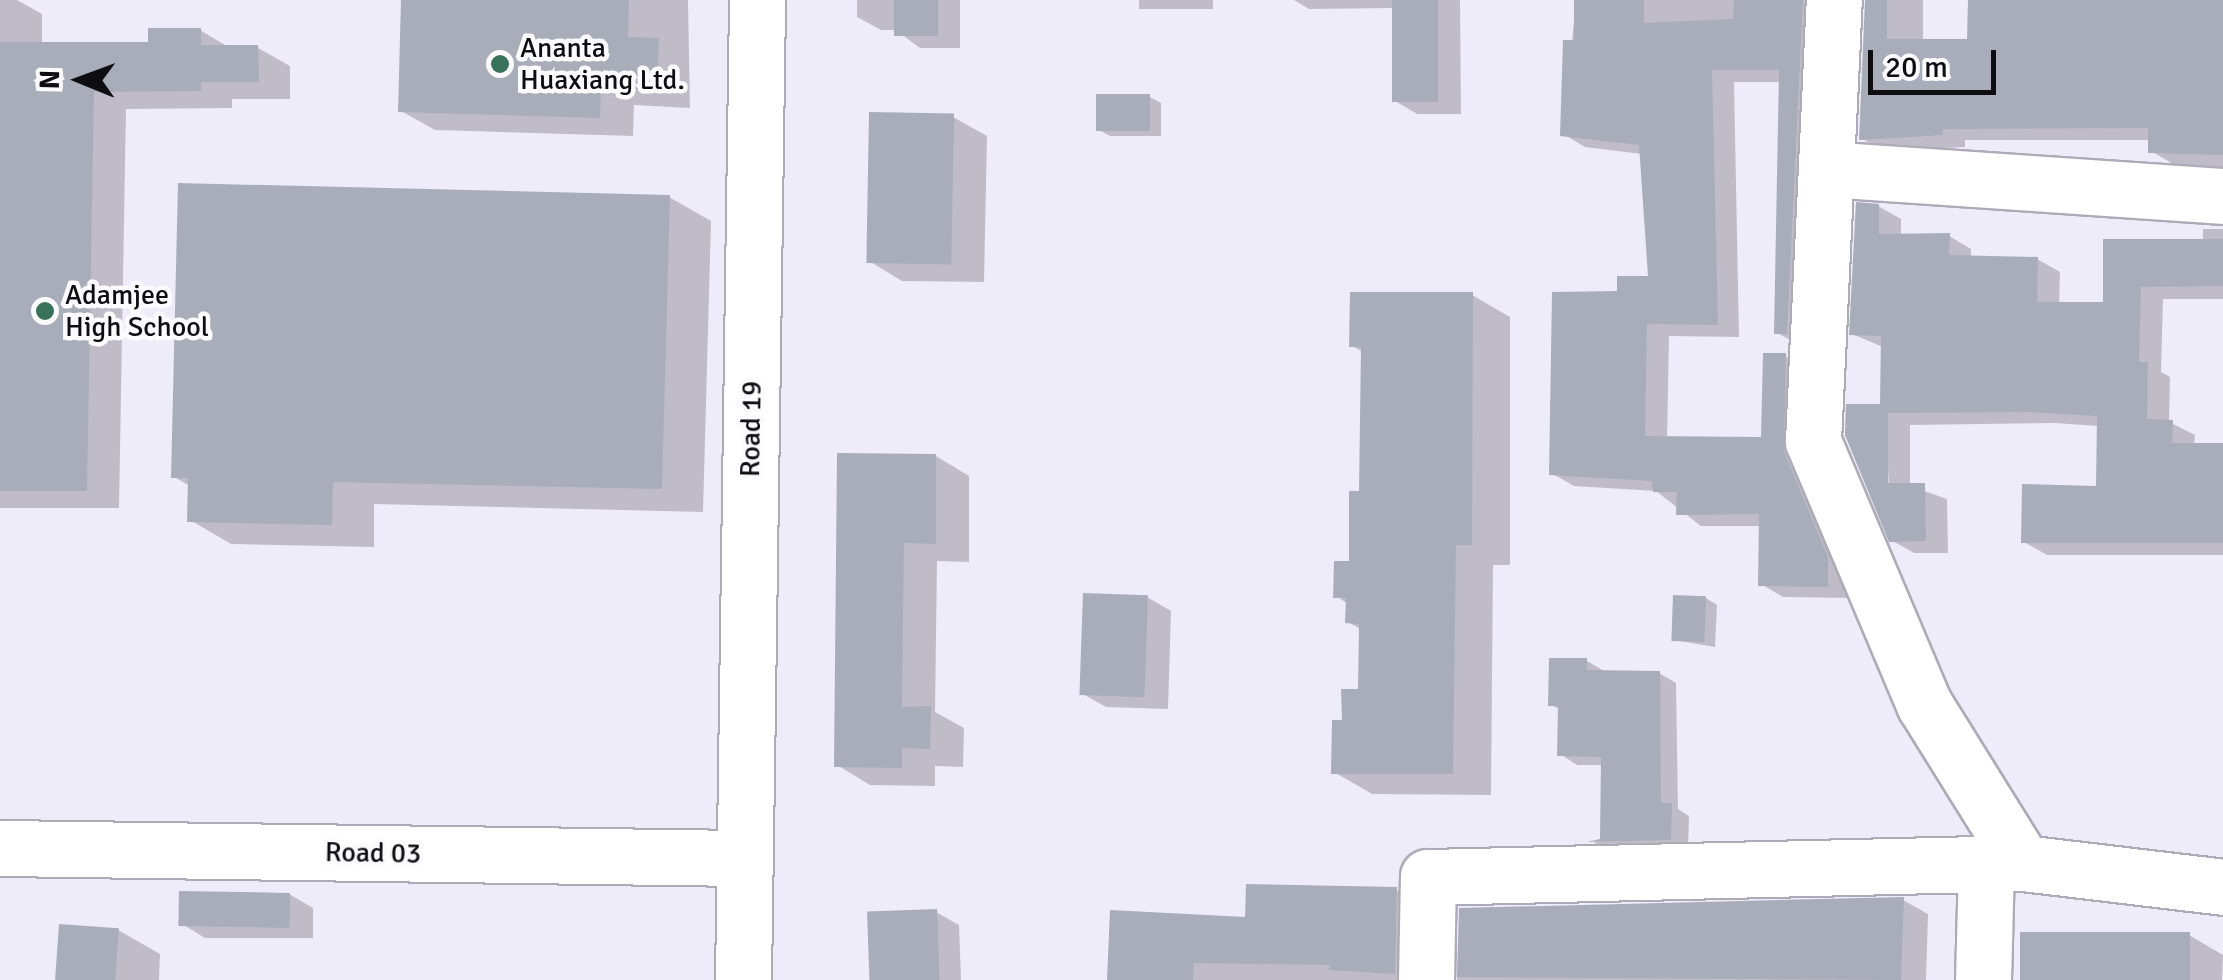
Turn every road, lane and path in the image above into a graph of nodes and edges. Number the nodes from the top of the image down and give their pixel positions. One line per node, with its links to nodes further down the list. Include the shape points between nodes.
1 (757, 0): 6 (street, Road 19)
2 (1834, 0): 3 (street)
3 (1826, 169): 4 (street); 7 (street, via 1813,441 1924,704)
4 (2223, 196)
5 (0, 848): 6 (street, Road 03)
6 (745, 858): 9 (street, Road 19)
7 (2004, 864): 8 (street); 10 (street, via 1428,876); 11 (street)
8 (2223, 887)
9 (743, 980)
10 (1426, 980)
11 (1984, 980)

